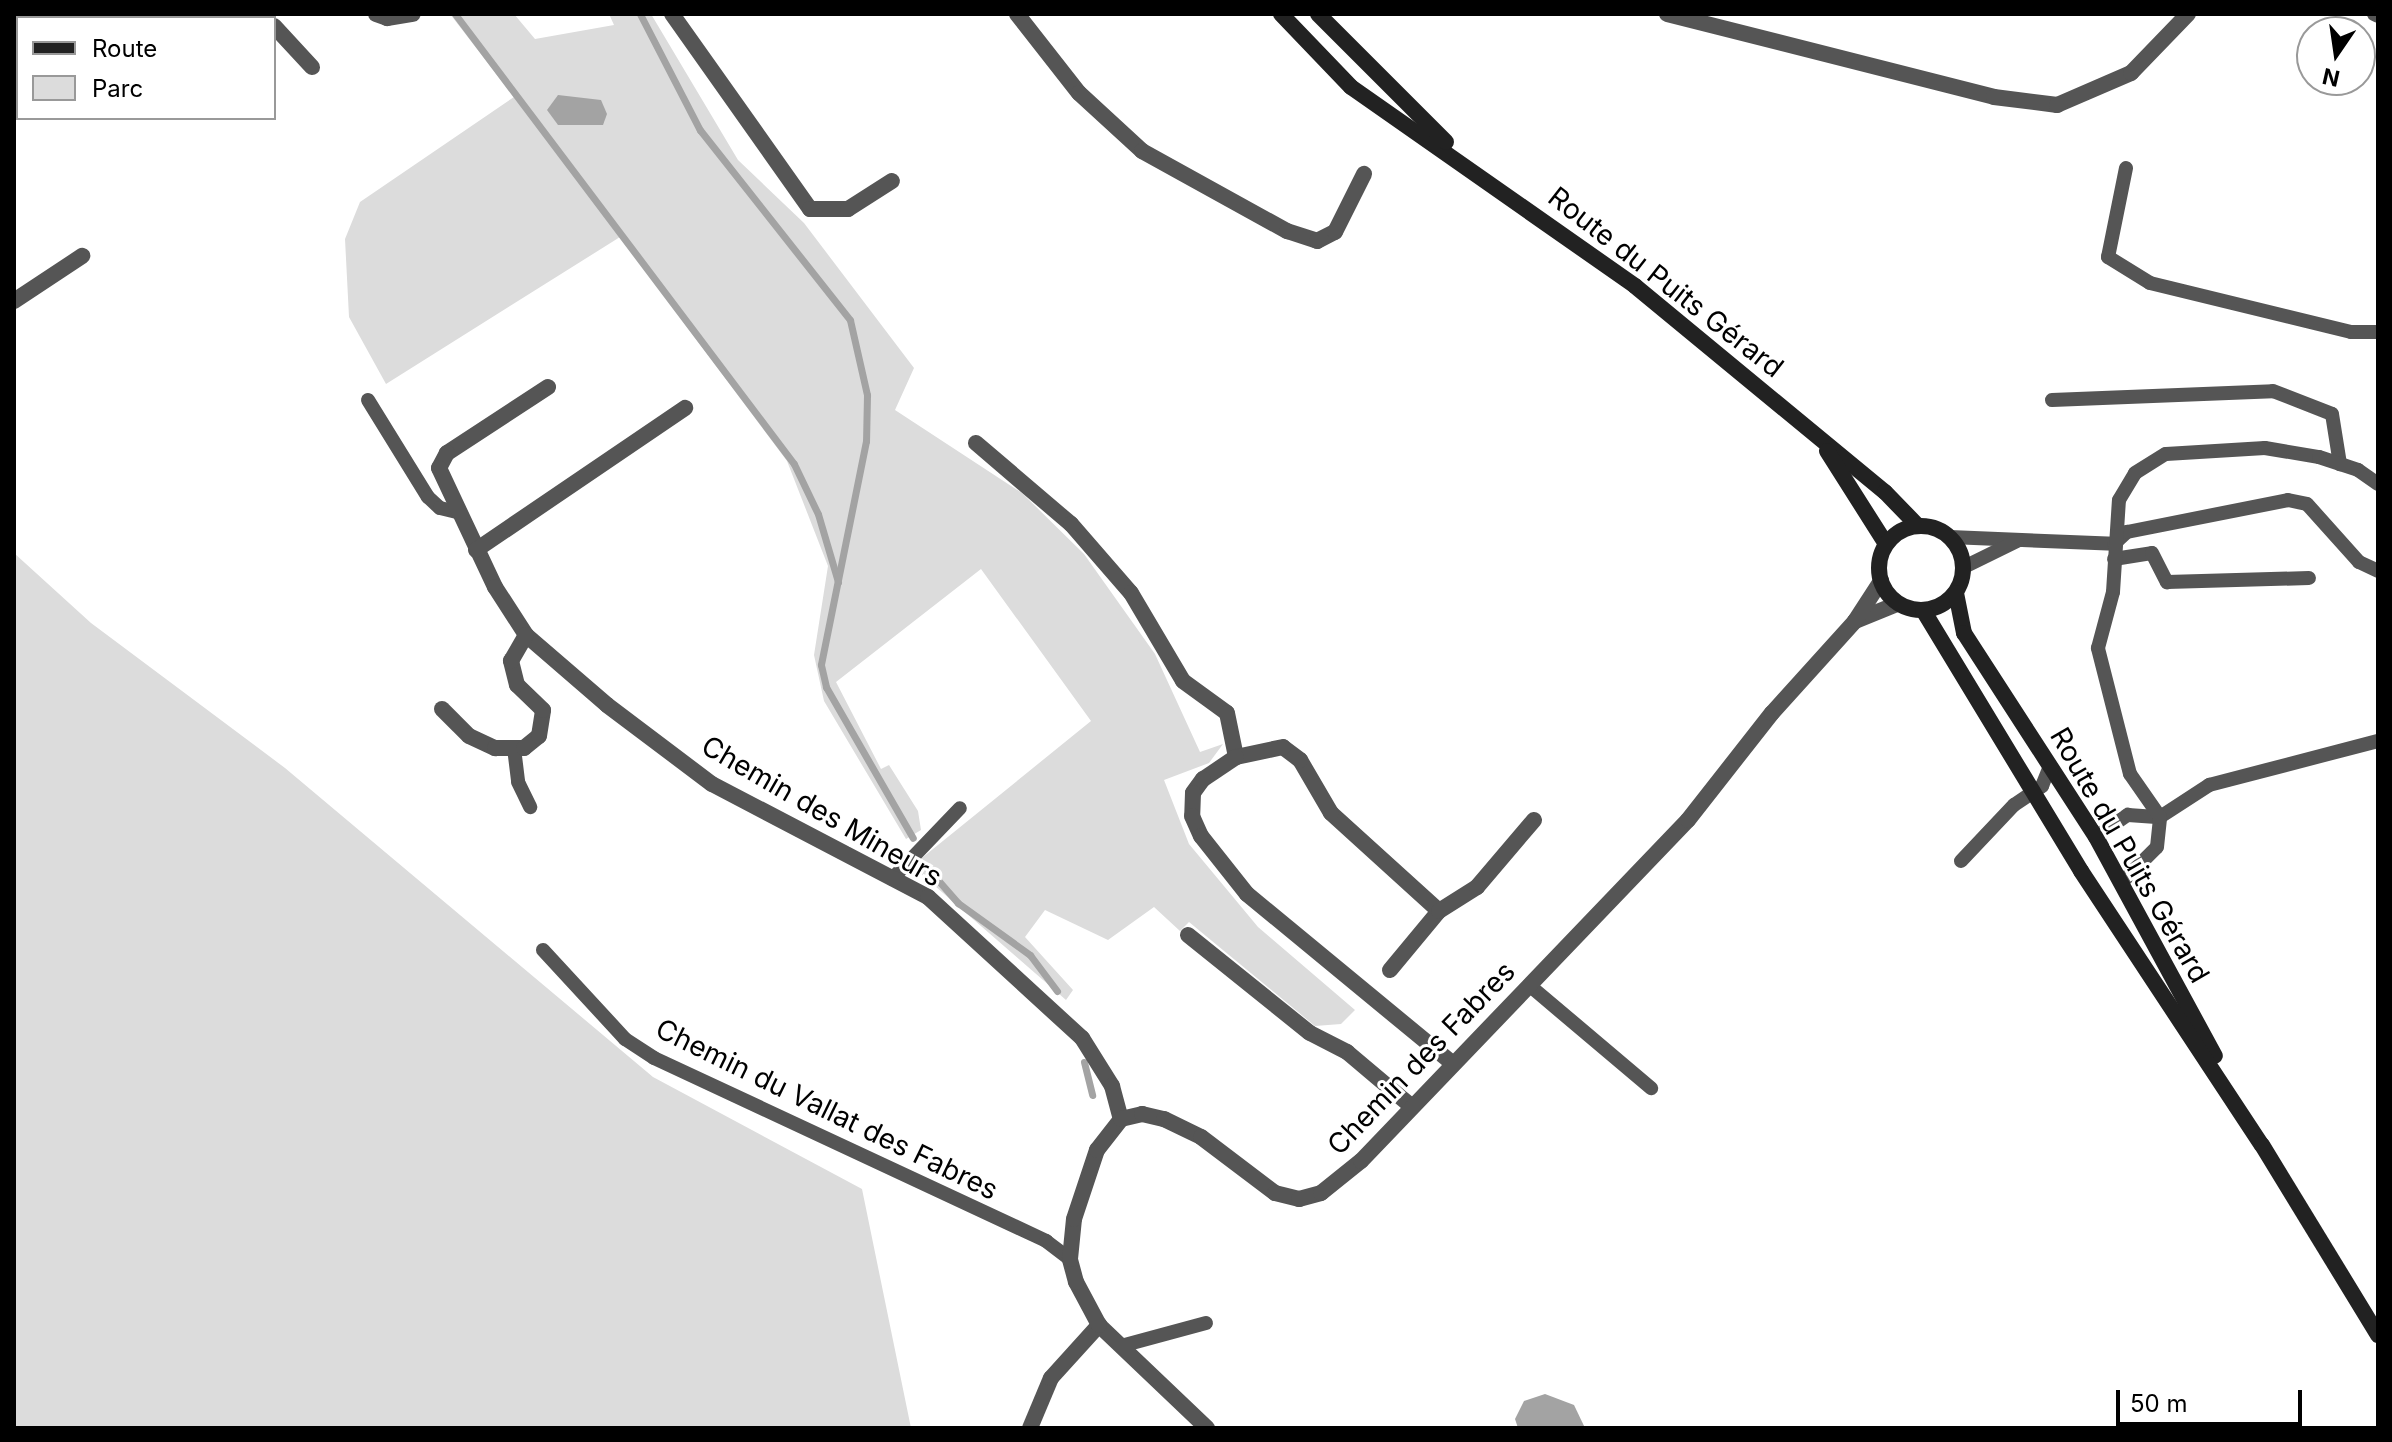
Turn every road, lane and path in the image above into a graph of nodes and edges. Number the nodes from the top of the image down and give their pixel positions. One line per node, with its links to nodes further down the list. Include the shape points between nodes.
1 (376, 14): 2 (street)
2 (413, 14)
3 (672, 14): 14 (street, via 810,209 848,209)
4 (1017, 14): 13 (street, via 1079,93 1142,151 1287,231 1317,241 1335,232)
5 (1318, 14): 12 (main road, Route du Puits Gérard)
6 (1667, 14): 7 (street, via 1994,97 2057,105 2131,73)
7 (2188, 14)
8 (1287, 16): 12 (main road, Route du Puits Gérard, via 1351,87)
9 (276, 28): 10 (street)
10 (312, 67)
11 (2126, 168): 17 (lane, via 2108,257 2150,283 2351,332)
12 (1476, 171): 22 (main road, Route du Puits Gérard, via 1635,286)
13 (1364, 174)
14 (892, 181)
15 (82, 256): 16 (street)
16 (14, 301)
17 (2378, 332)
18 (548, 387): 26 (street, Chemin des Mineurs, via 441,460 441,477)
19 (368, 400): 26 (lane, via 428,497 440,508)
20 (2052, 400): 24 (lane, via 2273,391 2332,414)
21 (685, 408): 32 (street)
22 (1820, 439): 27 (main road, Route du Puits Gérard); 30 (main road, Route du Puits Gérard)
23 (976, 443): 46 (street, via 1071,524 1131,593 1183,681 1227,713)
24 (2340, 464): 25 (lane); 31 (lane, via 2265,448 2166,454 2135,473 2119,500)
25 (2378, 484)
26 (457, 512): 32 (street, Chemin des Mineurs)
27 (1917, 525): 28 (main road); 30 (main road)
28 (1950, 537): 29 (lane); 34 (main road)
29 (2021, 540): 31 (lane); 34 (lane)
30 (1886, 544): 37 (main road, via 1879,562)
31 (2114, 544): 33 (lane); 35 (lane, via 2127,532 2288,500 2307,504 2359,562)
32 (476, 550): 42 (street, Chemin des Mineurs)
33 (2114, 559): 36 (lane, via 2152,553 2167,582); 51 (lane, via 2113,592 2098,648 2130,774)
34 (1964, 567): 38 (main road)
35 (2378, 571)
36 (2309, 578)
37 (1881, 581): 39 (main road); 41 (street, Chemin des Fabres)
38 (1956, 593): 40 (main road); 47 (main road, Route du Puits Gérard, via 1964,633)
39 (1897, 604): 40 (main road); 41 (street, Chemin des Fabres)
40 (1923, 610): 48 (main road, Route du Puits Gérard)
41 (1855, 621): 61 (street, Chemin des Fabres, via 1772,713 1688,820)
42 (526, 635): 45 (street, via 511,661 517,685 543,710 539,736 524,748); 55 (street, Chemin des Mineurs, via 712,784)
43 (442, 709): 45 (street, via 469,736 495,748)
44 (2378, 741): 51 (lane, via 2209,785)
45 (514, 748): 49 (lane, via 518,782)
46 (1236, 757): 57 (street, via 1283,747 1300,760 1331,813); 62 (street, via 1203,779 1193,793 1192,816 1213,856 1247,894)
47 (2050, 766): 48 (lane); 53 (main road, Route du Puits Gérard)
48 (2035, 793): 54 (lane, via 2014,805); 66 (main road, Route du Puits Gérard)
49 (530, 807)
50 (960, 808): 55 (lane)
51 (2160, 817): 53 (lane, via 2128,815); 56 (lane, via 2157,847)
52 (1534, 820): 57 (street, via 1477,887)
53 (2096, 837): 56 (main road, Route du Puits Gérard)
54 (1961, 861)
55 (892, 879): 65 (street, Chemin des Mineurs, via 928,897 1082,1038 1112,1086)
56 (2122, 882): 66 (main road, Route du Puits Gérard)
57 (1439, 911): 60 (street)
58 (1188, 935): 64 (street)
59 (543, 950): 67 (lane, Chemin du Vallat des Fabres, via 625,1039 654,1058 1046,1241)
60 (1390, 970)
61 (1529, 985): 62 (street, Chemin des Fabres); 63 (lane)
62 (1452, 1063): 64 (street, Chemin des Fabres)
63 (1651, 1088)
64 (1411, 1106): 65 (street, Chemin des Fabres, via 1361,1161 1321,1193 1299,1199 1275,1193 1201,1137 1164,1119 1142,1114)
65 (1121, 1119): 67 (street, via 1097,1150 1074,1219)
66 (2262, 1145): 70 (main road, Route du Puits Gérard)
67 (1070, 1259): 69 (street, via 1084,1301)
68 (1206, 1323): 71 (lane)
69 (1099, 1325): 71 (street); 72 (street, via 1051,1378)
70 (2378, 1335)
71 (1121, 1346): 73 (street)
72 (1030, 1428)
73 (1207, 1428)

